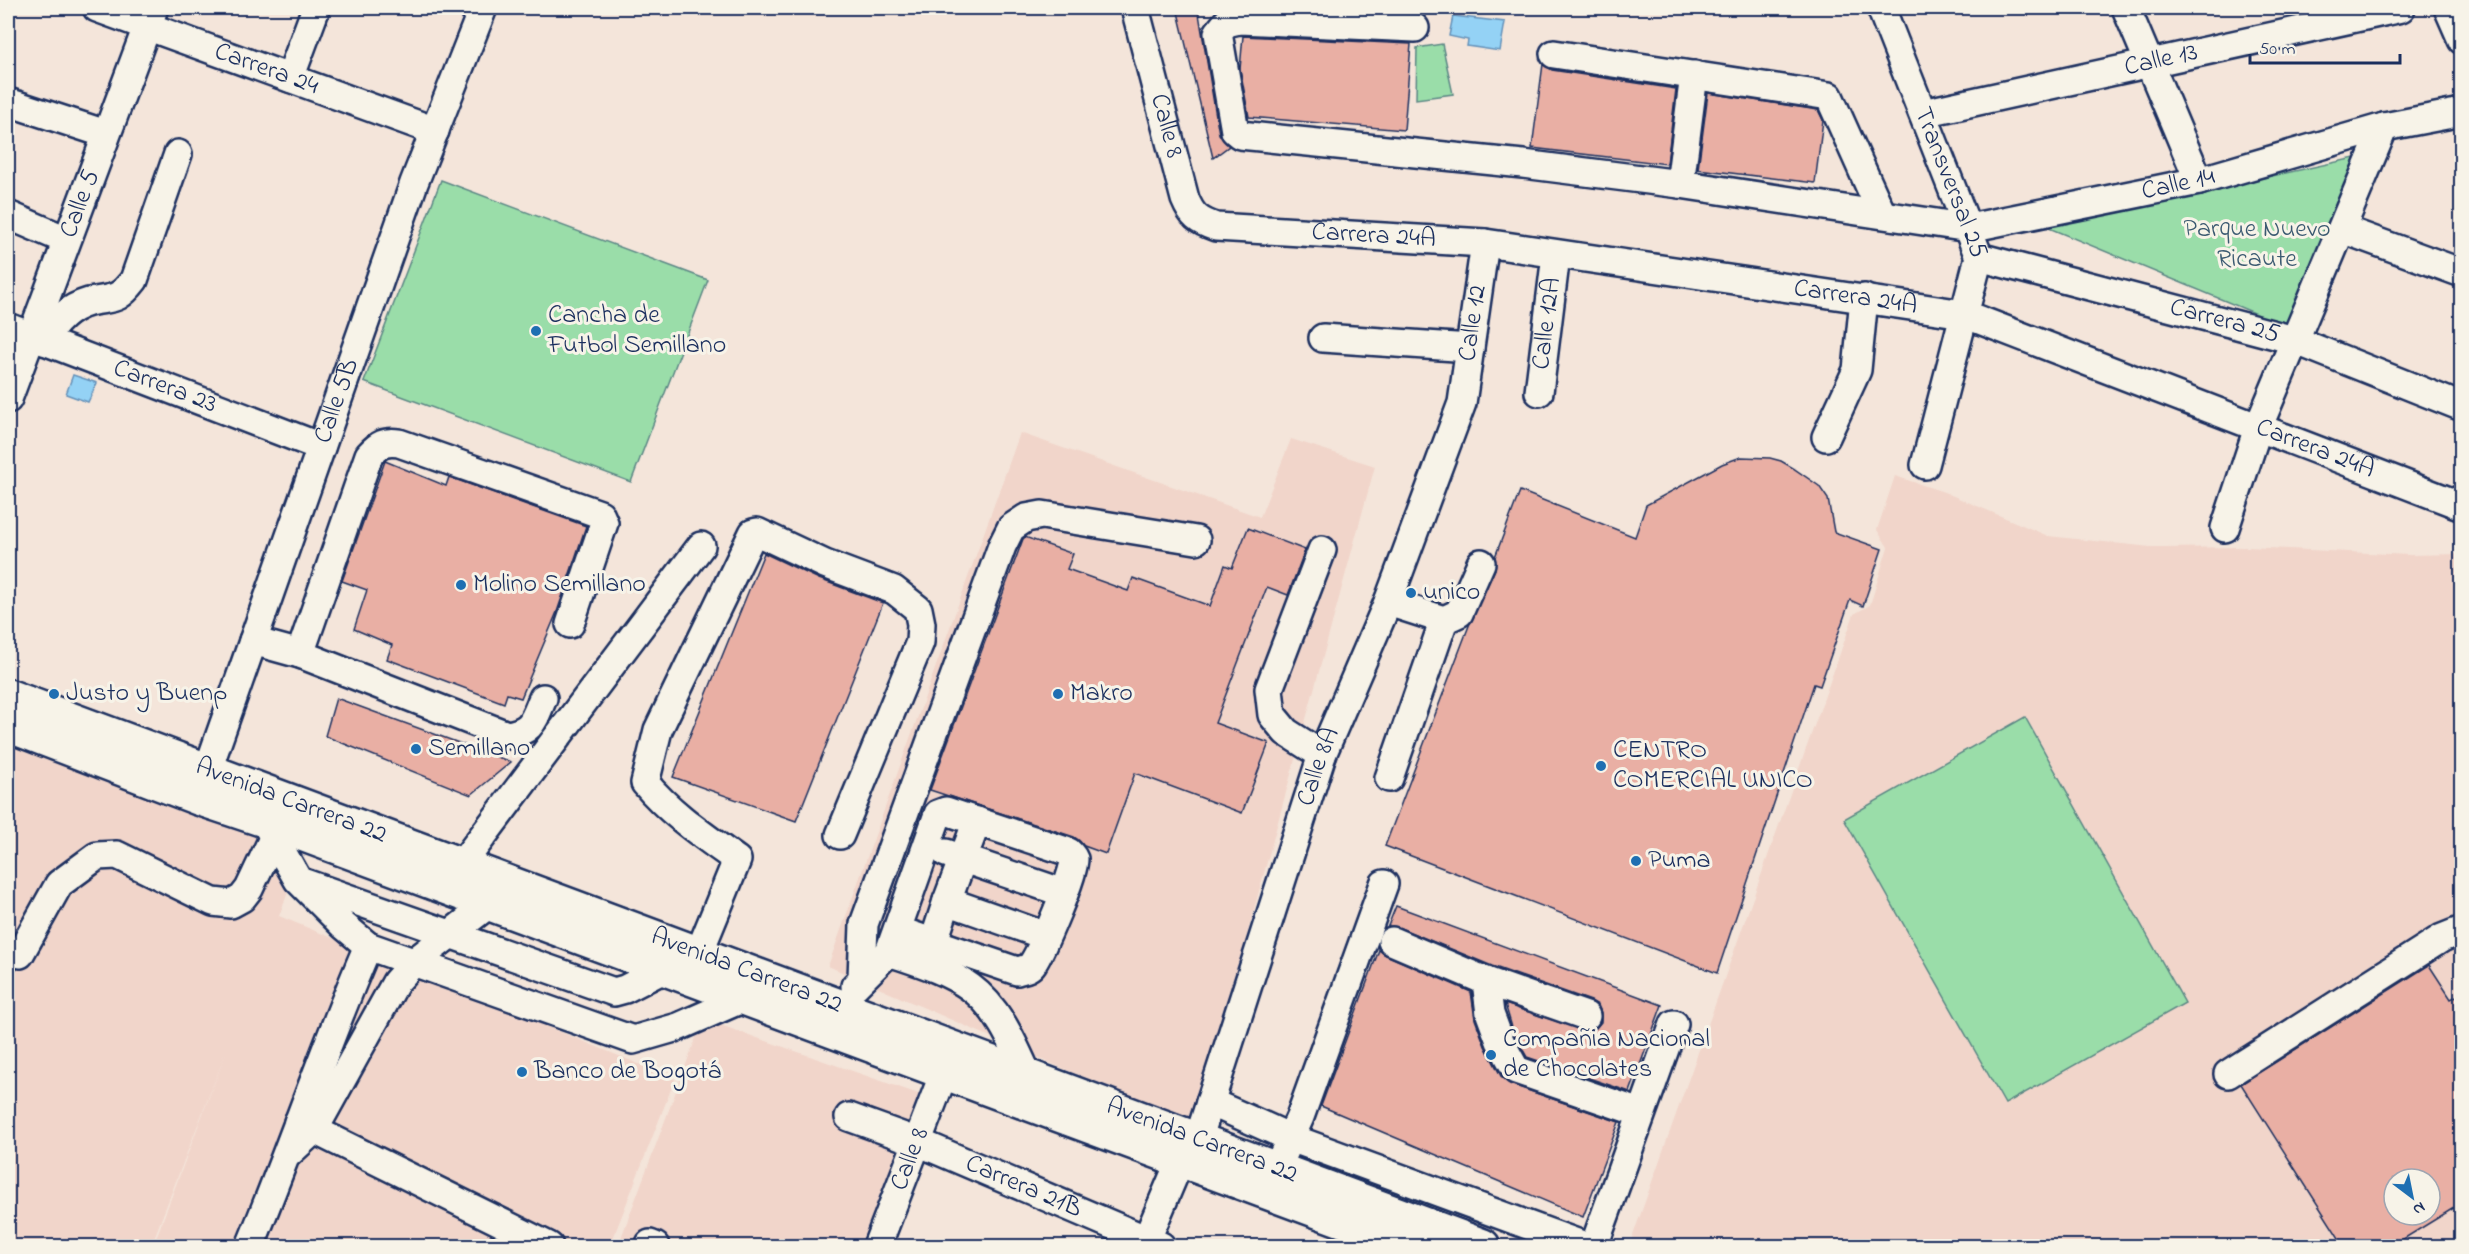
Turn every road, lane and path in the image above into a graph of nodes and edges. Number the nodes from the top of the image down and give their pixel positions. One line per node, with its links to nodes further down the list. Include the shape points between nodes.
1 (97, 8): 9 (street, Carrera 24)
2 (316, 8): 15 (street)
3 (483, 8): 20 (street, Calle 5B)
4 (1135, 8): 27 (street, Calle 8, via 1185,199 1199,222)
5 (1881, 8): 18 (street, Transversal 25)
6 (2126, 8): 13 (street)
7 (2401, 8): 13 (street, Calle 13)
8 (2448, 8): 11 (street)
9 (151, 17): 15 (street, Carrera 24); 21 (street, Calle 5)
10 (1415, 28): 24 (street, via 1239,20 1226,23 1218,33 1235,131 1240,135)
11 (2462, 40)
12 (1554, 54): 14 (street)
13 (2150, 64): 18 (street, Calle 13); 23 (street)
14 (1694, 75): 24 (street); 25 (street, via 1829,96)
15 (290, 78): 20 (street, Carrera 24)
16 (8, 102): 21 (street)
17 (2462, 112): 19 (street, Calle 14)
18 (1923, 113): 28 (street, Transversal 25)
19 (2384, 127): 23 (street, Calle 14); 29 (street)
20 (435, 131): 47 (street, Calle 5B)
21 (106, 134): 30 (street, Calle 5)
22 (178, 154): 37 (street, via 134,280 125,291 108,301 91,302 64,314 51,327)
23 (2199, 182): 28 (street, Calle 14)
24 (1680, 184): 25 (street)
25 (1882, 214): 28 (street)
26 (8, 215): 30 (street)
27 (1216, 227): 31 (street, Carrera 24A)
28 (1969, 228): 33 (street, Transversal 25)
29 (2342, 229): 34 (street); 39 (street)
30 (66, 240): 37 (street, Calle 5)
31 (1485, 243): 32 (street, Carrera 24A); 40 (street, Calle 12)
32 (1556, 255): 35 (street, Carrera 24A); 41 (street, Calle 12A)
33 (1979, 257): 36 (street, Transversal 25); 39 (street, Carrera 25)
34 (2462, 273)
35 (1864, 298): 36 (street, Carrera 24A); 46 (street, via 1857,370)
36 (1964, 314): 45 (street, Carrera 24A); 48 (street, Transversal 25)
37 (27, 334): 42 (street, Calle 5); 47 (street, Carrera 23)
38 (1323, 338): 40 (street)
39 (2294, 340): 44 (street, Carrera 25); 45 (street)
40 (1470, 348): 43 (street, Calle 12)
41 (1539, 392)
42 (8, 399)
43 (1462, 403): 55 (street, Calle 8A)
44 (2462, 407)
45 (2258, 428): 49 (street, Carrera 24A); 50 (street)
46 (1826, 437)
47 (321, 447): 58 (street, Calle 5B)
48 (1925, 465)
49 (2462, 506)
50 (2225, 528)
51 (1196, 540): 88 (street, via 1042,515 1026,518 1011,528 864,924)
52 (701, 546): 71 (street)
53 (1322, 550): 63 (street, via 1269,689 1272,715 1286,732)
54 (1480, 563): 56 (street, via 1459,613)
55 (1388, 602): 56 (street); 63 (street, Calle 8A)
56 (1444, 620): 64 (street)
57 (570, 624): 59 (street, via 604,524 600,514 387,441 369,455)
58 (253, 641): 59 (street); 65 (street, Calle 5B)
59 (300, 654): 61 (street, via 507,735 522,733 533,721)
60 (8, 696): 65 (main road, Avenida Carrera 22)
61 (543, 699)
62 (8, 725): 65 (main road, Avenida Carrera 22)
63 (1322, 755): 97 (street, Calle 8A)
64 (1389, 778)
65 (202, 785): 67 (main road, Avenida Carrera 22); 71 (main road, Avenida Carrera 22)
66 (977, 822): 69 (street, via 942,812); 70 (street); 74 (street, via 1069,852 1074,862)
67 (269, 828): 72 (street); 76 (main road, Avenida Carrera 22); 84 (street, via 249,889 231,904 213,902 117,855 97,856 59,884)
68 (840, 835): 83 (street, via 920,642 918,609 894,590 753,533 658,730 645,783 680,818 737,860)
69 (928, 846): 70 (street); 80 (street)
70 (962, 858): 74 (street); 75 (street)
71 (462, 865): 83 (main road, Avenida Carrera 22)
72 (298, 880): 78 (street); 82 (street)
73 (1384, 884): 101 (street)
74 (1064, 893): 79 (street)
75 (947, 901): 79 (street); 85 (street)
76 (489, 904): 78 (street); 87 (main road, Avenida Carrera 22)
77 (2462, 930): 95 (street, via 2442,938)
78 (449, 934): 86 (street); 87 (street, via 614,992)
79 (1046, 936): 85 (street, via 1032,965 1017,971)
80 (893, 941): 85 (street); 88 (street)
81 (1392, 941): 89 (street)
82 (368, 946): 86 (street); 100 (street)
83 (699, 953): 91 (main road, Avenida Carrera 22)
84 (20, 954)
85 (929, 954): 96 (street, via 984,1001 1008,1032)
86 (414, 962): 90 (street, via 633,1040 678,1027); 100 (street, via 396,982)
87 (664, 969): 90 (main road, Avenida Carrera 22)
88 (862, 978): 91 (street)
89 (1486, 981): 92 (street); 98 (street, via 1490,1014 1516,1070)
90 (744, 999): 94 (main road, Avenida Carrera 22)
91 (839, 1006): 96 (main road, Avenida Carrera 22)
92 (1586, 1016)
93 (1674, 1024): 98 (street)
94 (944, 1073): 102 (street, Calle 8); 103 (main road, Avenida Carrera 22)
95 (2228, 1074)
96 (1028, 1076): 103 (main road, Avenida Carrera 22)
97 (1210, 1102): 101 (street); 103 (street, Calle 8A)
98 (1641, 1113): 114 (street)
99 (849, 1117): 102 (street, Carrera 21B)
100 (305, 1126): 108 (street, via 289,1153); 109 (street)
101 (1291, 1138): 104 (street); 105 (street)
102 (918, 1142): 107 (street, Carrera 21B); 110 (street, Calle 8)
103 (1189, 1150): 104 (main road, Avenida Carrera 22); 106 (main road, Avenida Carrera 22); 107 (street, Calle 8A)
104 (1277, 1169): 106 (main road, Avenida Carrera 22)
105 (1395, 1176): 106 (street); 113 (street)
106 (1380, 1230): 111 (main road, Avenida Carrera 22); 112 (main road, Avenida Carrera 22)
107 (1151, 1244)
108 (250, 1246)
109 (549, 1246)
110 (877, 1246)
111 (1412, 1246)
112 (1483, 1246)
113 (1585, 1246)
114 (1594, 1246)

